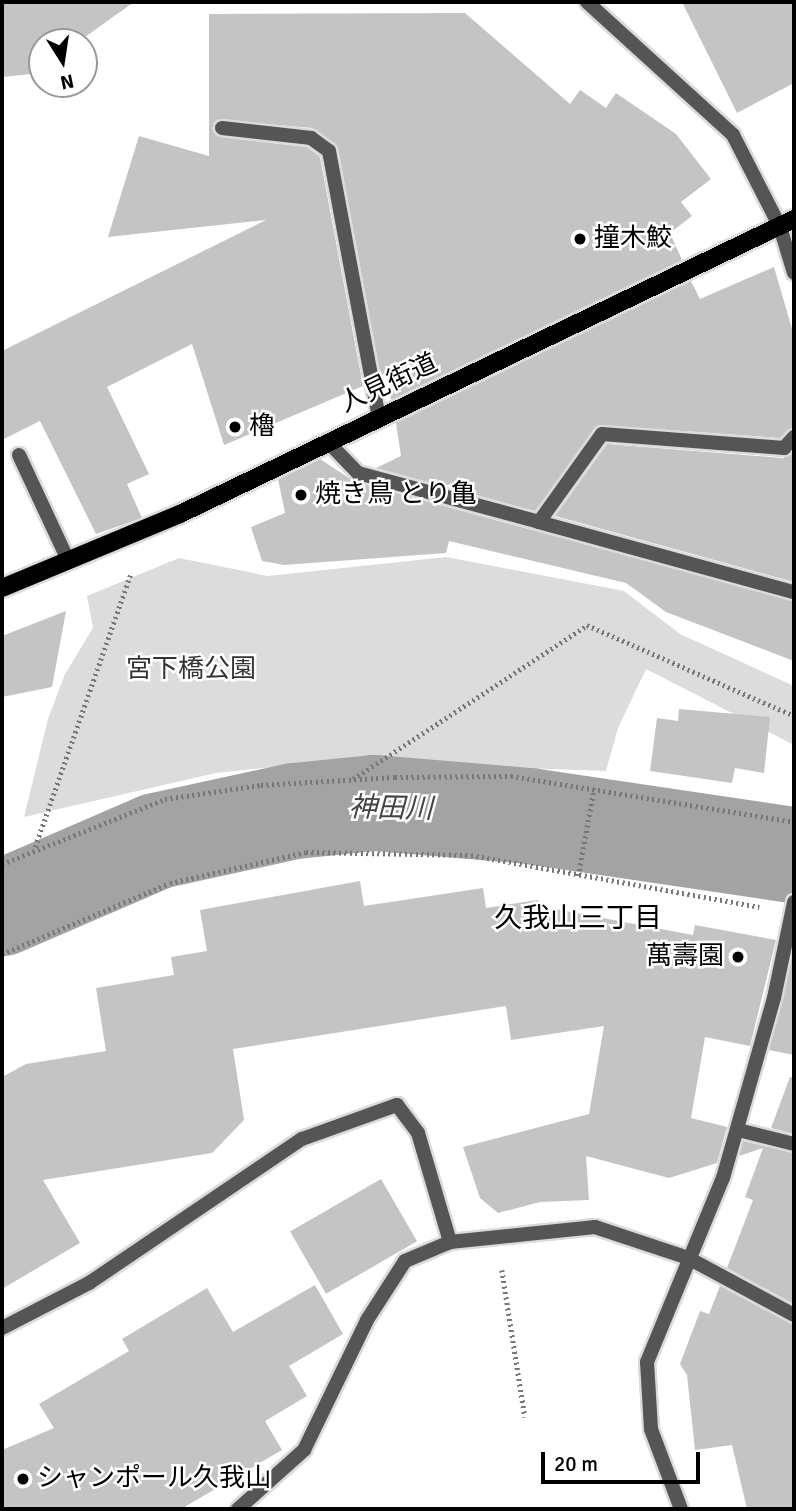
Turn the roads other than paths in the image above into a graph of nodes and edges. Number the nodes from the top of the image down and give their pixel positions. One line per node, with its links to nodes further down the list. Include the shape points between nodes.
1 (587, 2): 3 (street, via 733,135)
2 (222, 128): 5 (street, via 311,138 329,151)
3 (787, 223): 4 (street); 5 (main road, 人見街道)
4 (794, 272)
5 (379, 419): 7 (main road, 人見街道)
6 (794, 437): 9 (street, via 784,448 602,434)
7 (327, 441): 9 (street, via 358,474); 10 (main road, 人見街道)
8 (19, 455): 10 (street)
9 (539, 522): 12 (street)
10 (68, 560): 11 (main road, 人見街道)
11 (2, 588)
12 (794, 592)
13 (794, 902): 14 (street)
14 (794, 913): 15 (street)
15 (738, 1130): 16 (street); 18 (street)
16 (794, 1144)
17 (450, 1242): 18 (street, via 595,1227); 20 (street, via 418,1133 397,1105 302,1139 89,1283); 21 (street, via 405,1261 367,1320 304,1450)
18 (688, 1258): 19 (street); 22 (street, via 647,1362 652,1429)
19 (794, 1315)
20 (2, 1328)
21 (238, 1509)
22 (681, 1509)

